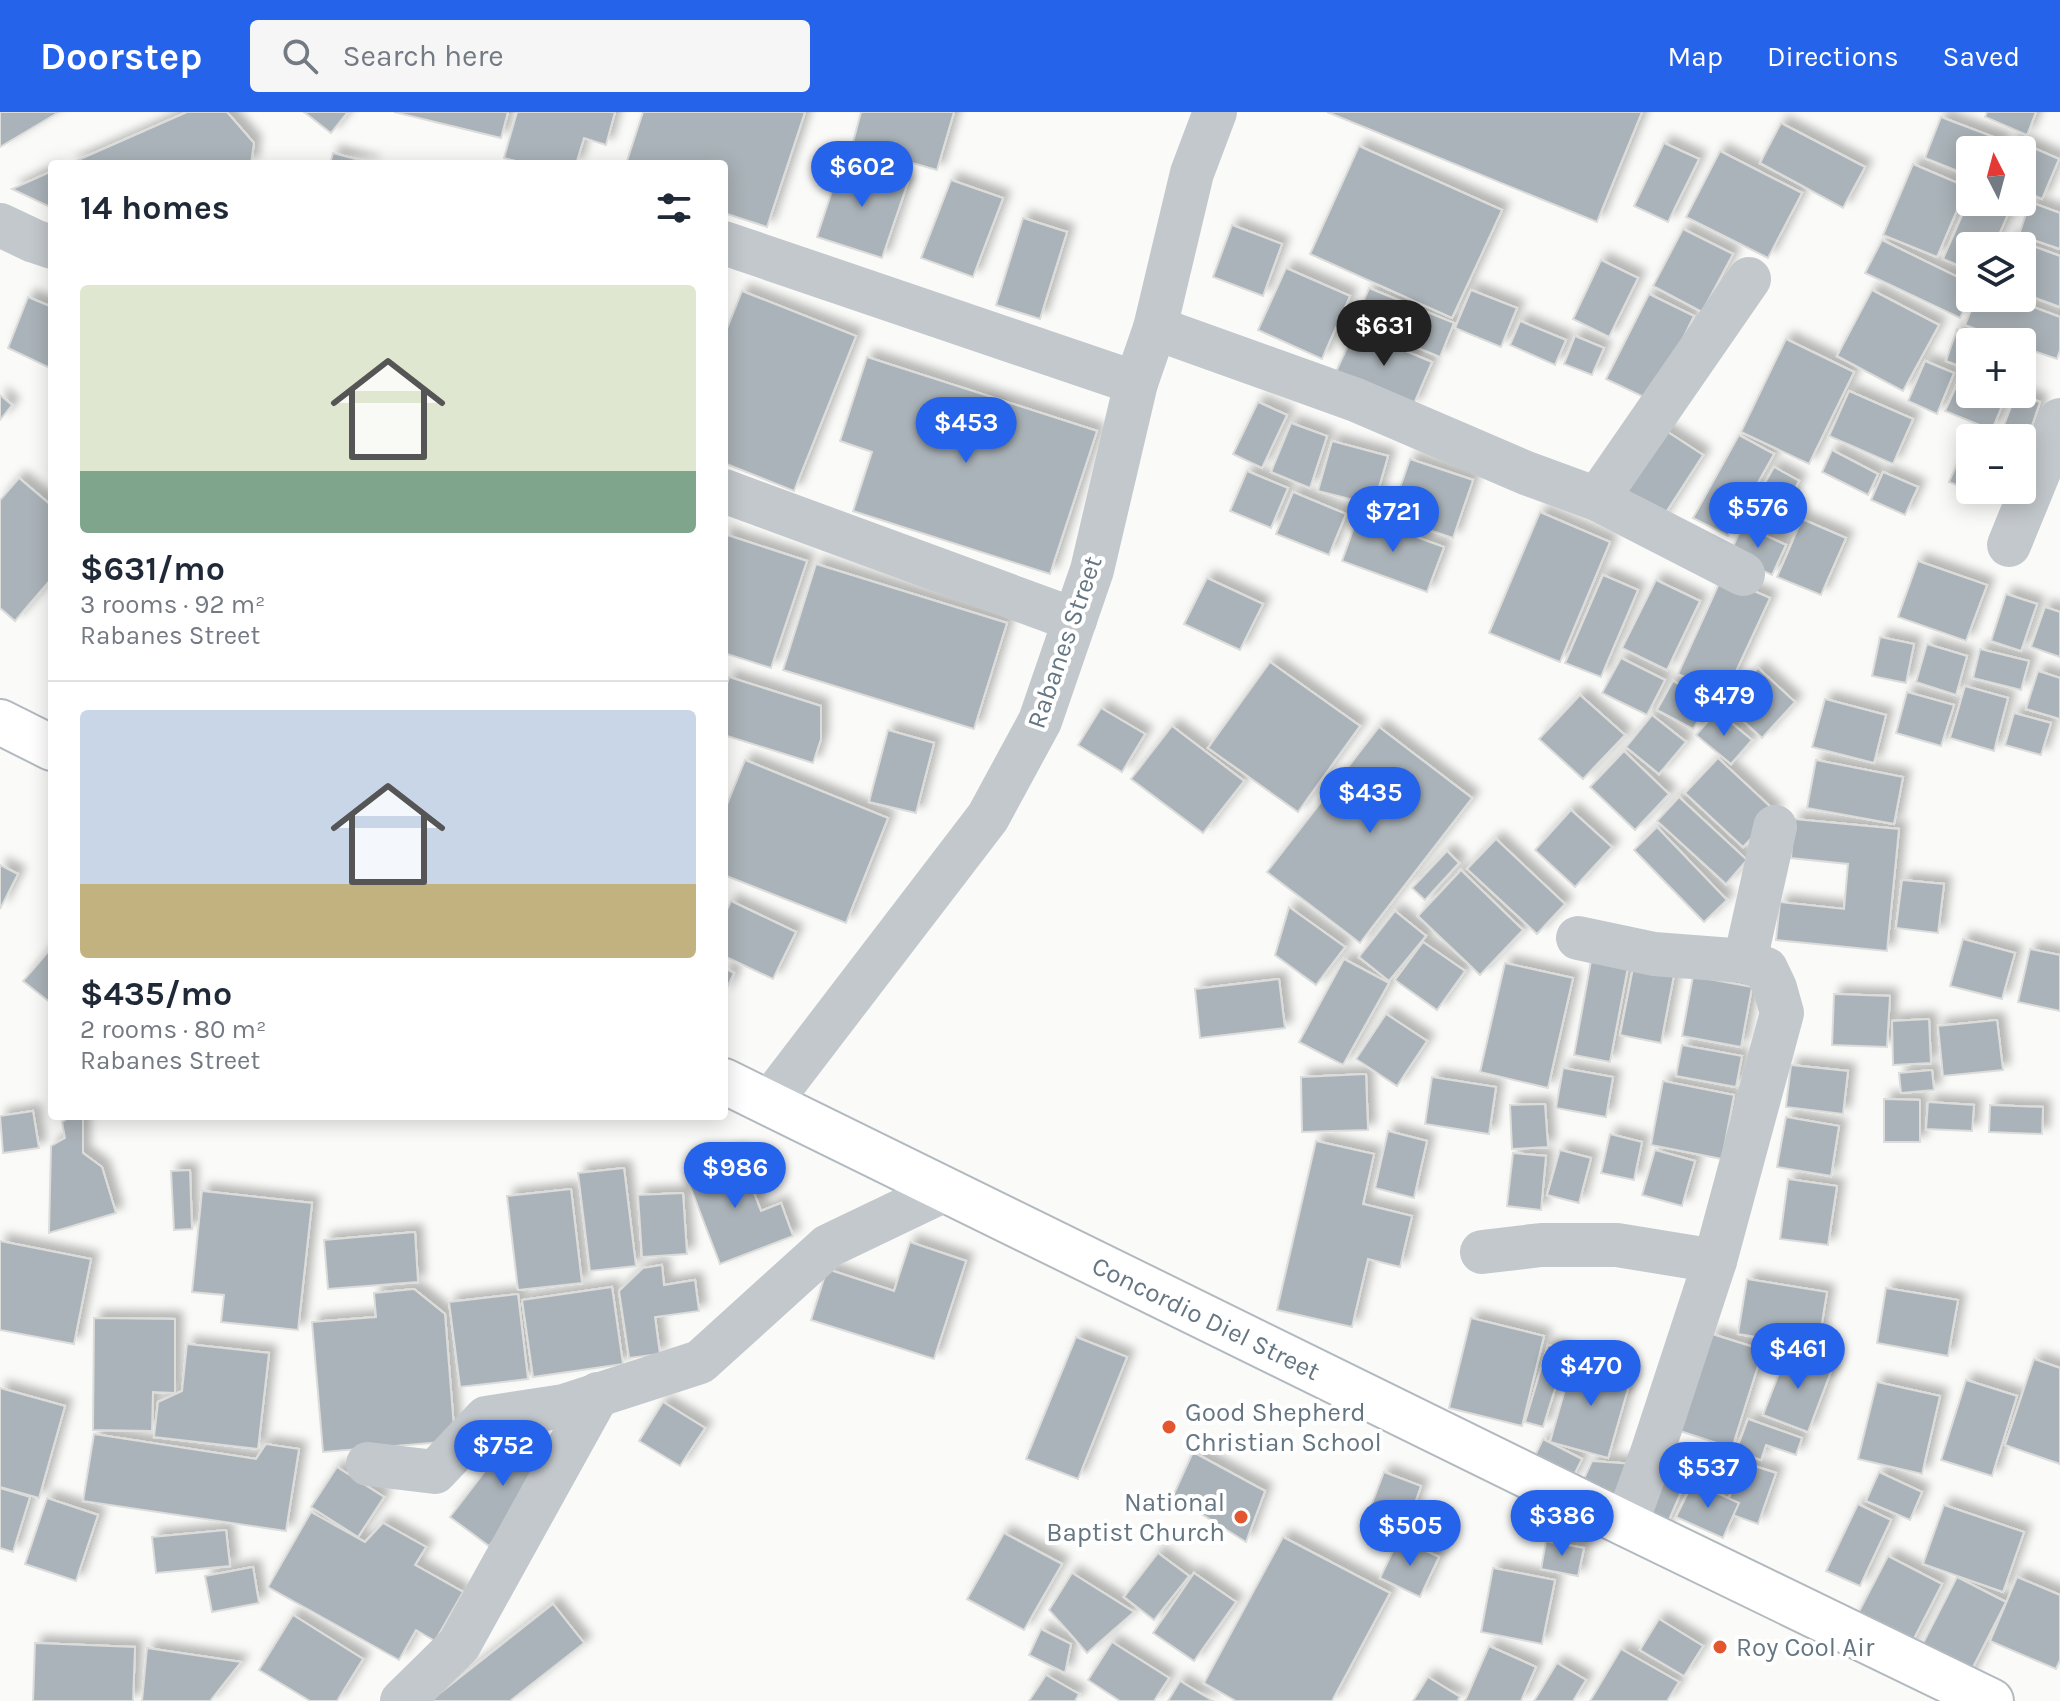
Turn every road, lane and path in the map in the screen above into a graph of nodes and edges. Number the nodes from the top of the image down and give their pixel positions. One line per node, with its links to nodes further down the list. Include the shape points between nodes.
1 (1215, 112): 6 (street, Rabanes Street, via 1192,173)
2 (0, 225): 4 (street)
3 (728, 244): 7 (street)
4 (48, 246)
5 (1749, 279): 10 (street)
6 (1155, 328): 7 (street, Rabanes Street); 10 (street, via 1356,400)
7 (1136, 383): 13 (street, Rabanes Street, via 1092,570)
8 (2060, 420): 11 (street)
9 (728, 492): 13 (street)
10 (1597, 499): 12 (street)
11 (2009, 545)
12 (1743, 574)
13 (1075, 620): 20 (street, Rabanes Street, via 1040,721 988,817)
14 (0, 722): 15 (main road)
15 (48, 746)
16 (1775, 827): 18 (street)
17 (1578, 938): 18 (street, via 1654,954)
18 (1745, 961): 23 (street, via 1766,969 1782,1013)
19 (728, 1083): 20 (main road, Concordio Diel Street)
20 (769, 1103): 21 (main road, Concordio Diel Street)
21 (945, 1190): 24 (street, via 828,1246 700,1362); 26 (main road, Concordio Diel Street)
22 (1482, 1252): 23 (street, via 1617,1245)
23 (1715, 1261): 26 (street)
24 (598, 1394): 25 (street, via 564,1406 486,1418 435,1472); 27 (street, via 459,1645)
25 (368, 1464)
26 (1626, 1524): 28 (main road, Concordio Diel Street)
27 (402, 1701)
28 (1991, 1701)

